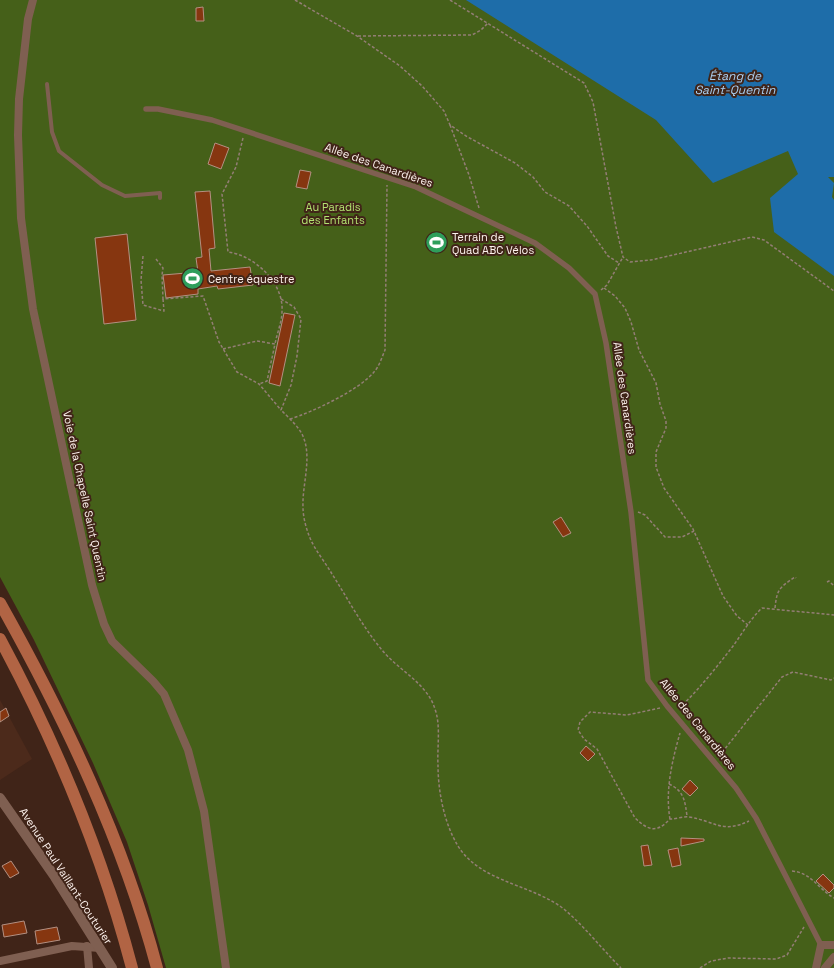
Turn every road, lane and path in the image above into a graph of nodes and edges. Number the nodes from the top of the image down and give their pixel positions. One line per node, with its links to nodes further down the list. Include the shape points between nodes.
1 (33, 0): 60 (street, Voie de la Chapelle Saint Quentin, via 24,53 18,135 22,218 33,309 92,585 104,624 112,641 164,694 188,750 204,811)
2 (294, 0): 5 (path)
3 (450, 0): 4 (path)
4 (488, 23): 5 (path, via 472,35); 14 (path, via 584,83 593,102)
5 (357, 36): 8 (path, via 400,66 422,86 444,111)
6 (47, 84): 11 (lane, via 52,132 59,151 102,185 125,196 160,193)
7 (146, 109): 9 (street, Allée des Canardières, via 212,120)
8 (450, 124): 12 (path); 16 (path, via 466,136 515,163 533,177 545,192 568,206 587,226 608,256)
9 (244, 131): 10 (street, Allée des Canardières); 20 (path, via 236,167 222,194 228,252 236,253 262,268 271,278)
10 (387, 178): 12 (street, Allée des Canardières, via 416,187); 26 (path, via 386,350 375,372 365,380 310,413)
11 (160, 198)
12 (483, 218): 19 (street, Allée des Canardières, via 535,243 569,268)
13 (143, 256): 21 (path, via 143,304 164,311)
14 (623, 257): 16 (path); 18 (path, via 630,262 651,260 752,237 764,240)
15 (156, 258): 21 (path, via 164,268)
16 (619, 263): 17 (path)
17 (604, 288): 19 (path); 28 (path, via 625,308 639,350 656,383 666,421 666,428 656,452 656,467 664,488)
18 (834, 290)
19 (595, 294): 27 (street, Allée des Canardières, via 606,343)
20 (281, 299): 22 (path, via 282,310); 25 (path, via 294,307 301,320 291,385)
21 (163, 300): 23 (path, via 203,296)
22 (275, 344): 23 (path, via 257,341); 24 (path, via 267,381)
23 (223, 349): 24 (path, via 238,372)
24 (259, 384): 25 (path)
25 (281, 410): 26 (path)
26 (290, 419): 61 (path, via 302,435 306,451 302,506 310,539 367,631 383,652 419,685 436,710 442,801 450,831 459,848 488,873 549,900 565,910)
27 (630, 512): 28 (path, via 645,515 665,538 682,537); 38 (street, Allée des Canardières, via 648,680)
28 (694, 531): 35 (path, via 723,596 737,616)
29 (796, 578): 33 (path, via 777,592)
30 (827, 582): 31 (path)
31 (834, 586)
32 (0, 602): 59 (main road, via 39,671 80,758 127,875)
33 (775, 608): 34 (path); 35 (path, via 762,608)
34 (834, 615)
35 (748, 626): 39 (path, via 693,695)
36 (1, 640): 58 (main road, via 23,682 98,857)
37 (834, 678): 41 (path, via 831,680 793,672 782,677 724,750)
38 (667, 706): 39 (street, Allée des Canardières); 46 (path, via 627,715 590,712 580,722 578,730 584,739 597,749 635,818 652,829 663,827)
39 (673, 713): 40 (street, Allée des Canardières)
40 (682, 724): 41 (street, Allée des Canardières); 42 (path)
41 (712, 759): 45 (street, Allée des Canardières)
42 (669, 784): 44 (path, via 678,788 684,798); 46 (path)
43 (0, 798): 53 (street, Avenue Paul Vaillant-Couturier)
44 (686, 816): 45 (path, via 727,828); 46 (path)
45 (756, 818): 47 (street, Allée des Canardières)
46 (670, 820)
47 (783, 870): 48 (path, via 809,876 818,887); 49 (street, Allée des Canardières)
48 (834, 898)
49 (808, 920): 51 (street, Allée des Canardières); 62 (path, via 787,955 776,960 728,958 711,961)
50 (834, 944): 51 (street)
51 (821, 945): 63 (street)
52 (87, 946): 53 (street); 55 (street, via 72,946); 56 (street)
53 (100, 948): 57 (street, Avenue Paul Vaillant-Couturier)
54 (834, 957): 64 (street)
55 (0, 961)
56 (89, 968)
57 (112, 968)
58 (132, 968)
59 (157, 968)
60 (226, 968)
61 (621, 968)
62 (700, 968)
63 (816, 968)
64 (825, 968)

